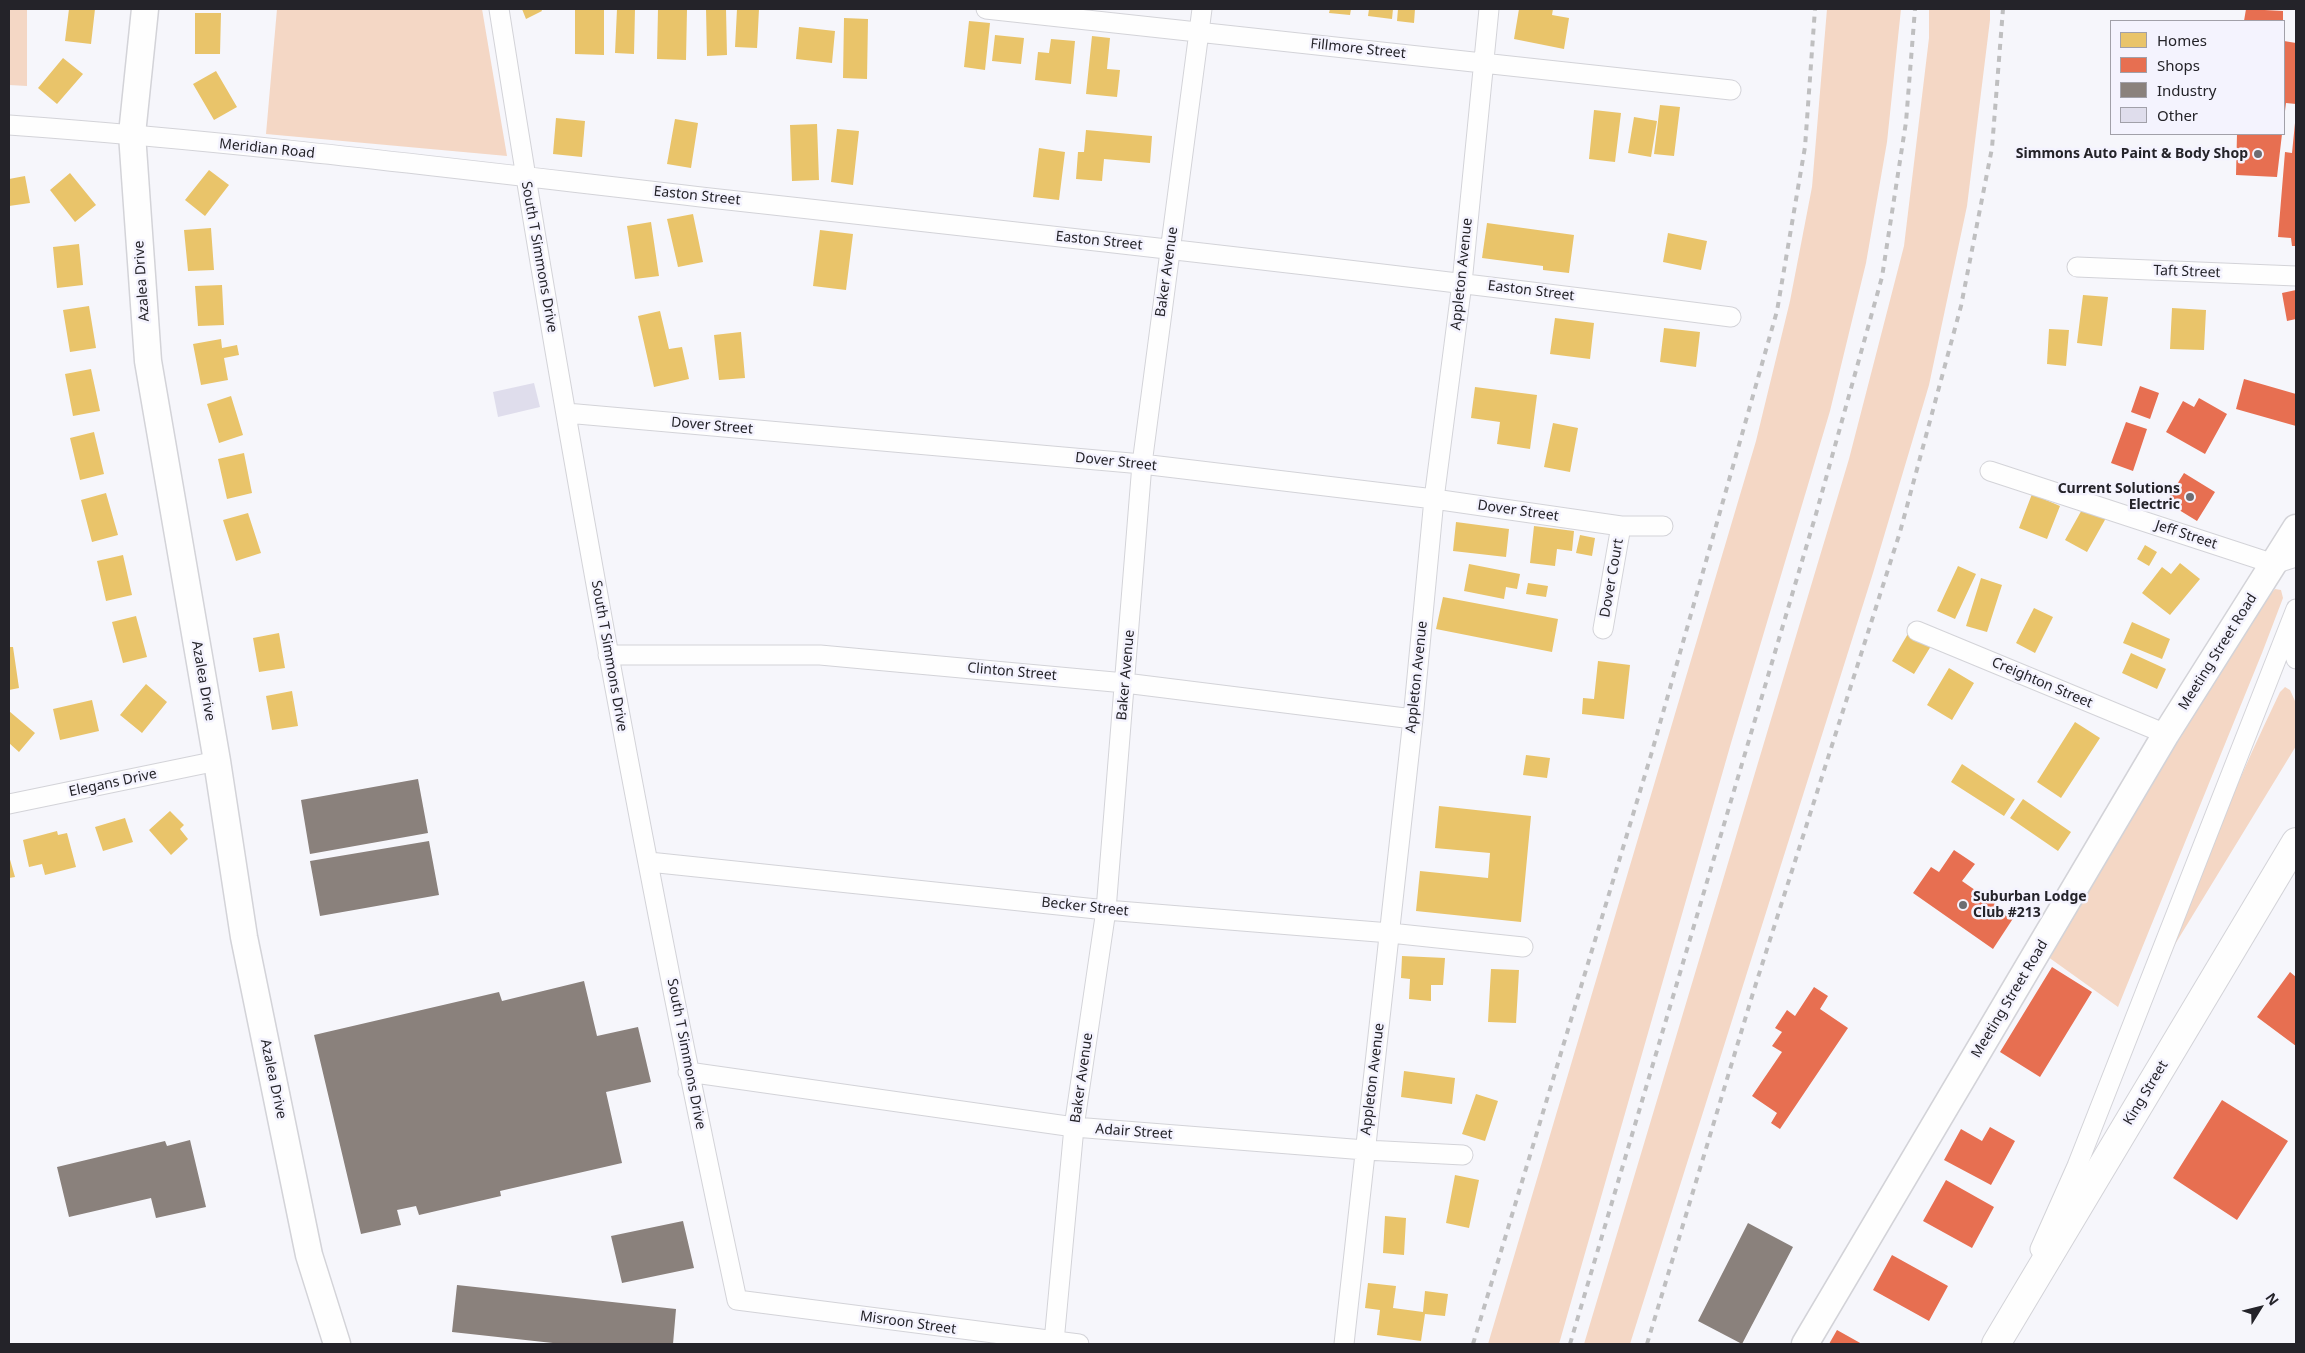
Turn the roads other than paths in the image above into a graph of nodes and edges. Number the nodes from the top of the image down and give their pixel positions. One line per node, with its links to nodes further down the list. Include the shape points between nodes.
1 (145, 9): 10 (street, Azalea Drive)
2 (499, 9): 11 (street, South T Simmons Drive)
3 (986, 9): 6 (street, Fillmore Street)
4 (1202, 9): 6 (street, Baker Avenue)
5 (1489, 9): 7 (street, Appleton Avenue)
6 (1199, 31): 7 (street, Fillmore Street); 12 (street, Baker Avenue)
7 (1484, 63): 8 (street, Fillmore Street); 15 (street, Appleton Avenue)
8 (1730, 90)
9 (9, 125): 10 (street, Meridian Road)
10 (132, 134): 11 (street, Meridian Road); 33 (street, Azalea Drive, via 148,361)
11 (526, 177): 12 (street, Easton Street); 17 (street, South T Simmons Drive)
12 (1170, 249): 15 (street, Easton Street); 18 (street, Baker Avenue)
13 (2077, 267): 14 (street, Taft Street)
14 (2296, 276)
15 (1462, 282): 16 (street, Easton Street); 20 (street, Appleton Avenue)
16 (1732, 317)
17 (566, 413): 18 (street, Dover Street); 28 (street, South T Simmons Drive)
18 (1142, 464): 20 (street, Dover Street); 30 (street, Baker Avenue)
19 (1990, 471): 24 (street, Jeff Street)
20 (1434, 499): 21 (street, Dover Street); 31 (street, Appleton Avenue)
21 (1621, 526): 22 (street, Dover Street); 26 (street, Dover Court)
22 (1663, 526)
23 (2296, 528): 24 (street, Meeting Street Road)
24 (2285, 560): 32 (street, Meeting Street Road)
25 (2293, 617): 29 (street); 50 (street, via 2076,1166)
26 (1604, 629)
27 (1917, 631): 32 (street, Creighton Street)
28 (608, 655): 30 (street, Clinton Street, via 820,655); 36 (street, South T Simmons Drive)
29 (2296, 659)
30 (1125, 683): 31 (street, Clinton Street); 37 (street, Baker Avenue)
31 (1413, 719): 38 (street, Appleton Avenue)
32 (2166, 734): 49 (street, Meeting Street Road)
33 (217, 761): 34 (street, Elegans Drive); 46 (street, Azalea Drive, via 244,937 307,1245)
34 (9, 804)
35 (2296, 842): 50 (main road, King Street)
36 (648, 862): 37 (street, Becker Street); 40 (street, South T Simmons Drive)
37 (1106, 910): 38 (street, Becker Street); 41 (street, Baker Avenue)
38 (1390, 933): 39 (street, Becker Street); 42 (street, Appleton Avenue)
39 (1523, 947)
40 (688, 1072): 41 (street, Adair Street); 44 (street, South T Simmons Drive)
41 (1074, 1127): 42 (street, Adair Street); 45 (street, Baker Avenue)
42 (1365, 1150): 43 (street, Adair Street); 48 (street, Appleton Avenue)
43 (1462, 1155)
44 (737, 1300): 45 (street, Misroon Street)
45 (1054, 1342): 47 (street, Misroon Street)
46 (337, 1344)
47 (1079, 1344)
48 (1344, 1344)
49 (1805, 1344)
50 (1996, 1344)

